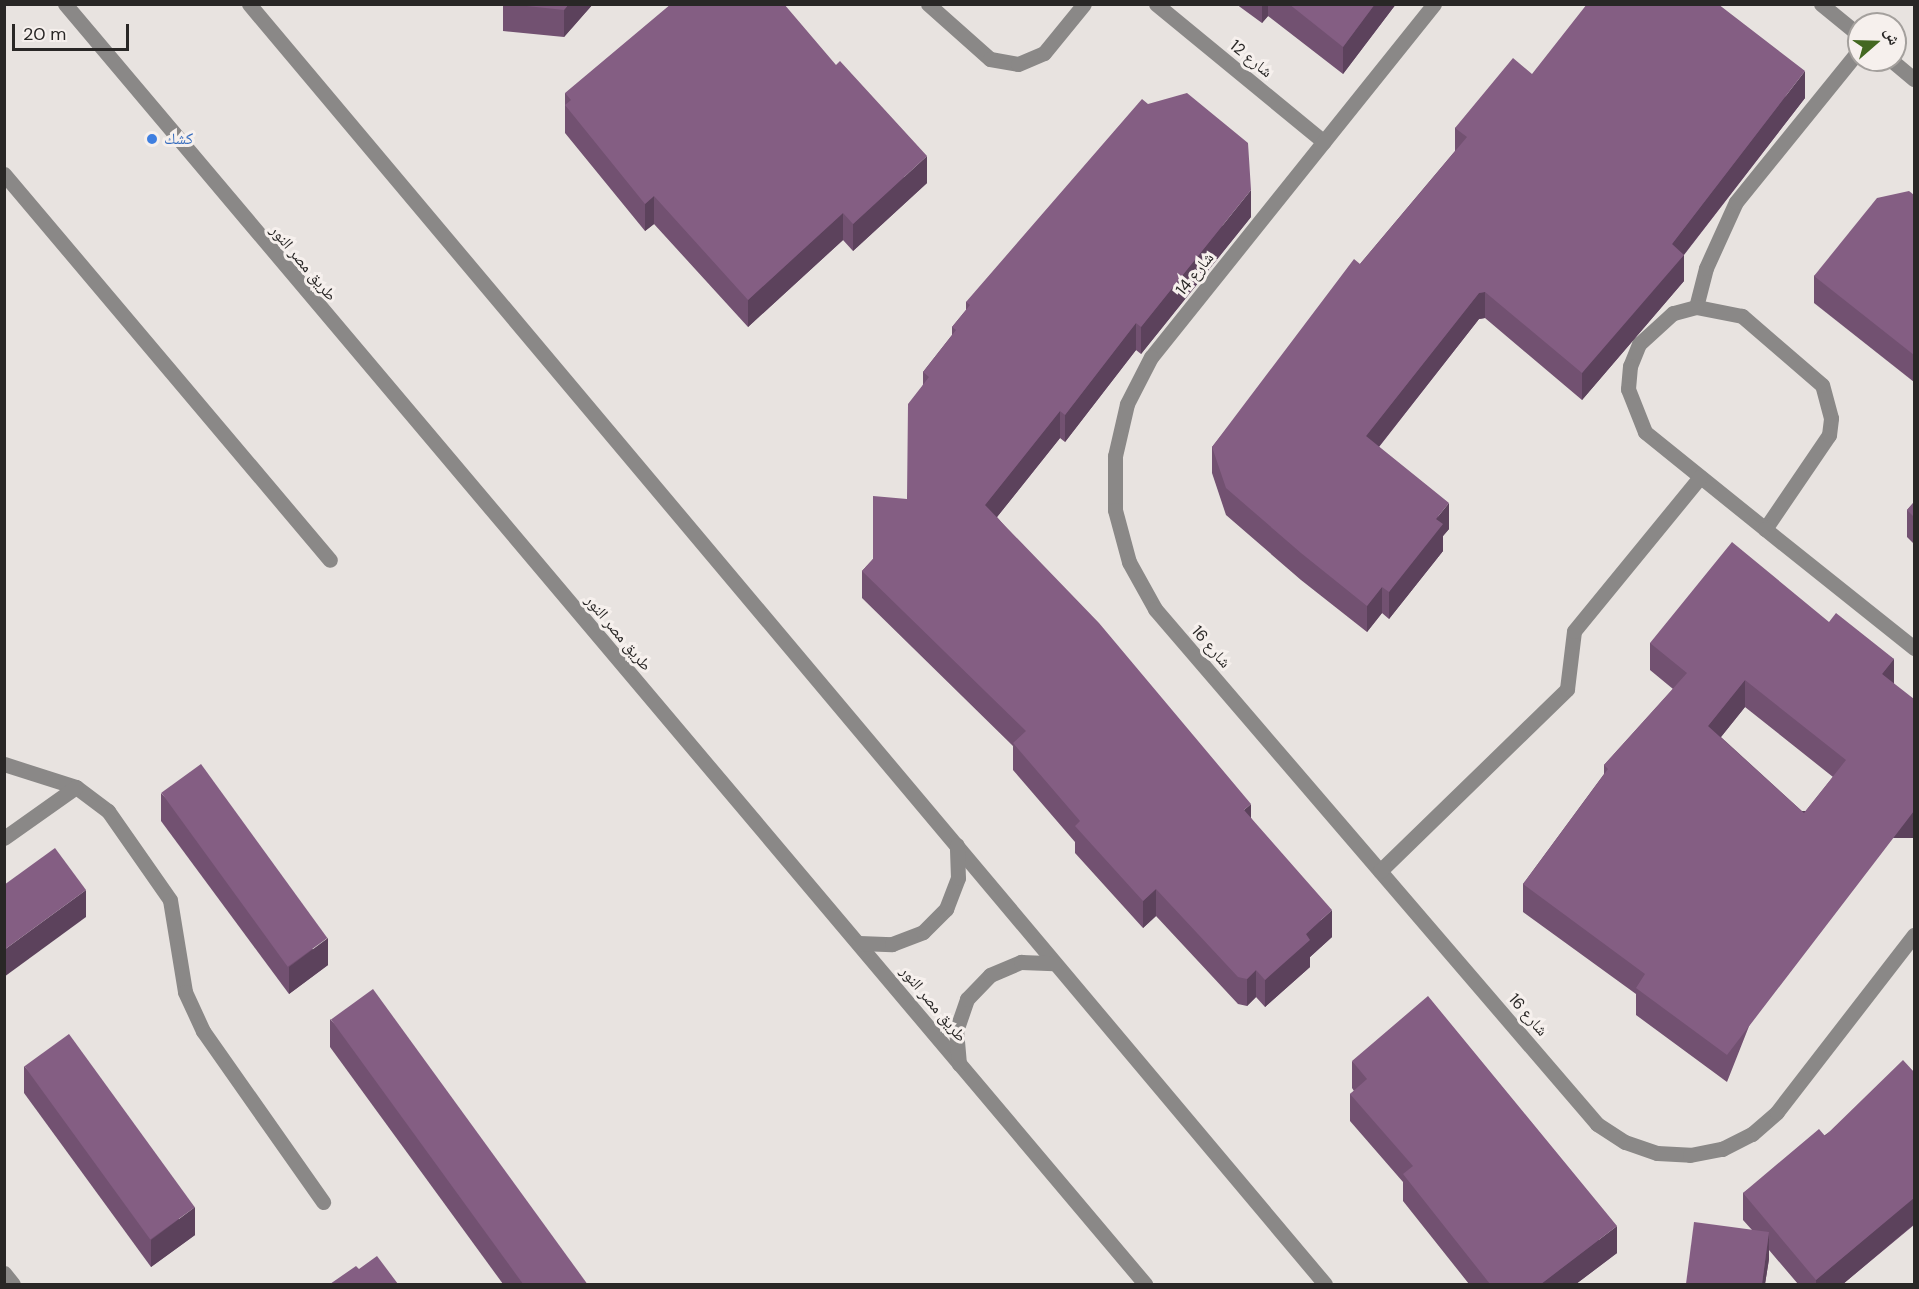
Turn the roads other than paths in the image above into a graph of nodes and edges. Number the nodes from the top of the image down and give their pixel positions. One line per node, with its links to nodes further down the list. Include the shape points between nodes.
1 (65, 4): 24 (street, طريق مصر النور)
2 (249, 4): 21 (street)
3 (928, 4): 4 (street, via 990,59 1018,64 1044,53)
4 (1084, 4)
5 (1156, 4): 10 (street, شارع 12)
6 (1434, 4): 10 (street, شارع 14)
7 (1821, 4): 8 (street)
8 (1847, 25)
9 (1847, 65): 12 (street, via 1736,202 1706,268)
10 (1324, 142): 16 (street, شارع 14, via 1151,357 1127,404 1115,456 1115,510 1129,562)
11 (4, 174): 15 (street)
12 (1696, 307): 13 (street, via 1673,313 1646,335 1630,366 1628,389 1645,432); 14 (street, via 1742,316 1811,372 1828,401 1831,418 1822,450)
13 (1700, 477): 14 (street); 22 (street, via 1574,631 1567,689)
14 (1765, 529): 17 (street)
15 (330, 560)
16 (1155, 609): 22 (street, شارع 16)
17 (1914, 648)
18 (4, 764): 19 (street)
19 (76, 787): 20 (street); 27 (street, via 104,806 170,900 185,992 204,1031)
20 (4, 838)
21 (957, 845): 24 (street, via 958,878 946,909 923,932 892,944); 25 (street)
22 (1380, 871): 23 (street, شارع 16, via 1597,1124 1657,1153 1690,1155 1722,1149 1752,1134 1777,1112)
23 (1914, 935)
24 (859, 943): 26 (street, طريق مصر النور)
25 (1054, 963): 26 (street, via 1021,962 982,983 967,999 956,1031); 31 (street)
26 (959, 1064): 30 (street, طريق مصر النور)
27 (323, 1202)
28 (4, 1273): 29 (street)
29 (13, 1284)
30 (1145, 1284)
31 (1325, 1284)

